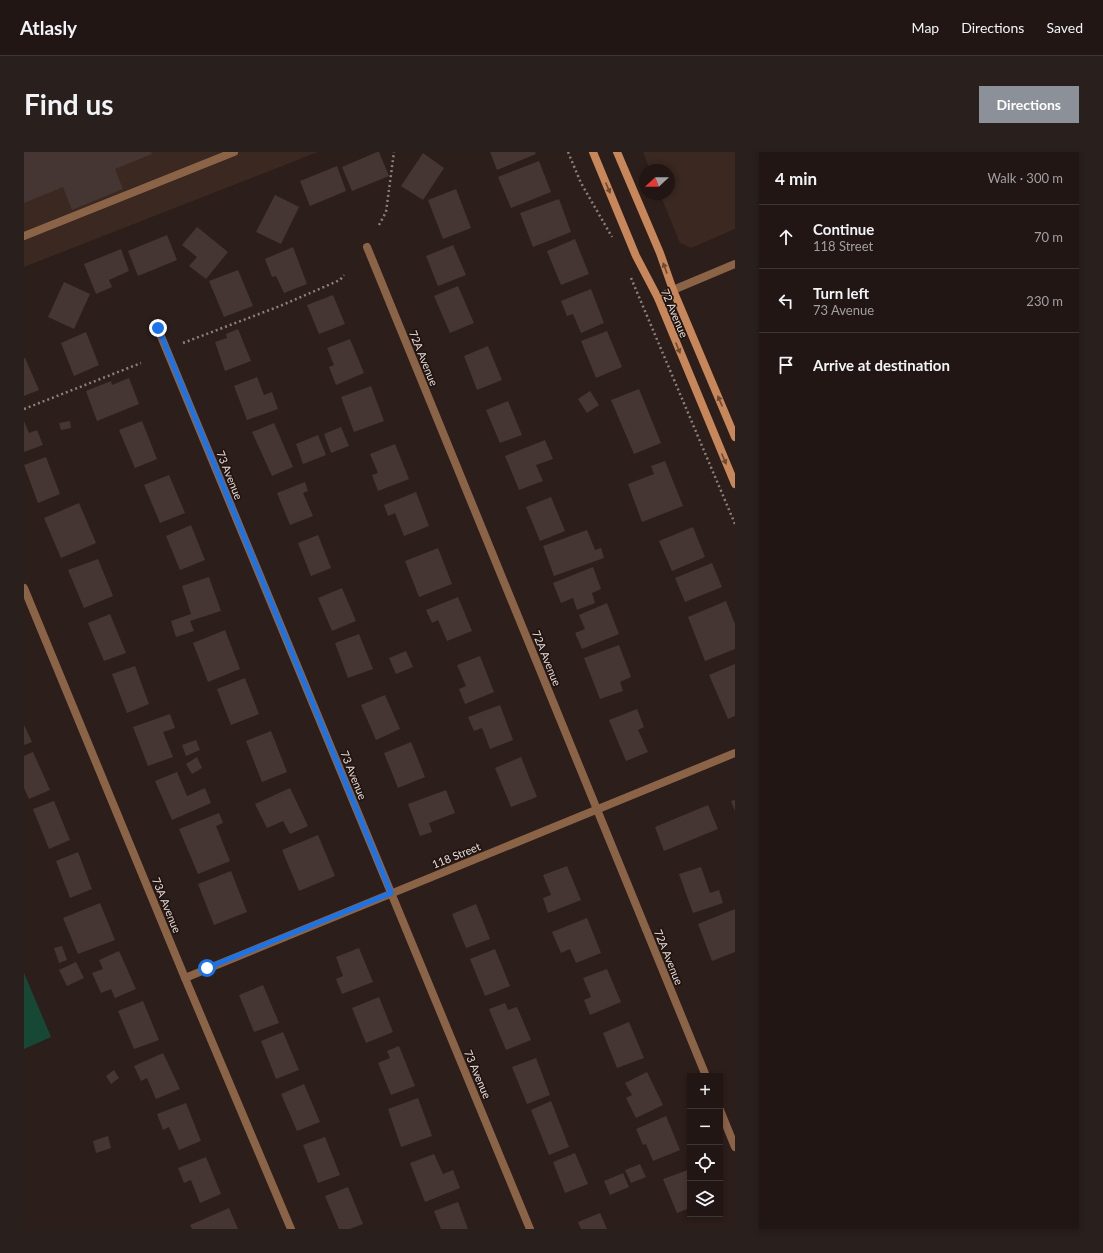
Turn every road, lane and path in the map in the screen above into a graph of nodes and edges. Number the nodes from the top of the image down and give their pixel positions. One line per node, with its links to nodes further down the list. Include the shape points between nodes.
1 (234, 152): 7 (street)
2 (394, 152): 6 (path, via 386,212)
3 (568, 152): 8 (path, via 581,183)
4 (592, 152): 14 (main road, 72 Avenue, one-way to 14, via 636,256)
5 (617, 152): 13 (main road, 72 Avenue, one-way to 5)
6 (379, 225)
7 (24, 236)
8 (614, 241)
9 (367, 247): 24 (street, 72A Avenue)
10 (735, 264): 13 (street)
11 (344, 275): 16 (path, via 340,280 280,306)
12 (630, 275): 21 (path)
13 (673, 290): 14 (street); 19 (main road, 72 Avenue, one-way to 13)
14 (658, 298): 20 (main road, 72 Avenue, one-way to 20)
15 (158, 328): 25 (street, 73 Avenue)
16 (183, 343)
17 (140, 363): 18 (path)
18 (24, 409)
19 (735, 437)
20 (735, 484)
21 (735, 524)
22 (24, 588): 26 (street, 73A Avenue)
23 (735, 753): 24 (street, 118 Street)
24 (597, 809): 25 (street, 118 Street); 27 (street, 72A Avenue)
25 (391, 893): 26 (street, 118 Street); 31 (street, 73 Avenue)
26 (185, 978): 30 (street, 73A Avenue)
27 (705, 1073)
28 (723, 1117): 29 (street)
29 (735, 1147)
30 (291, 1229)
31 (530, 1229)

